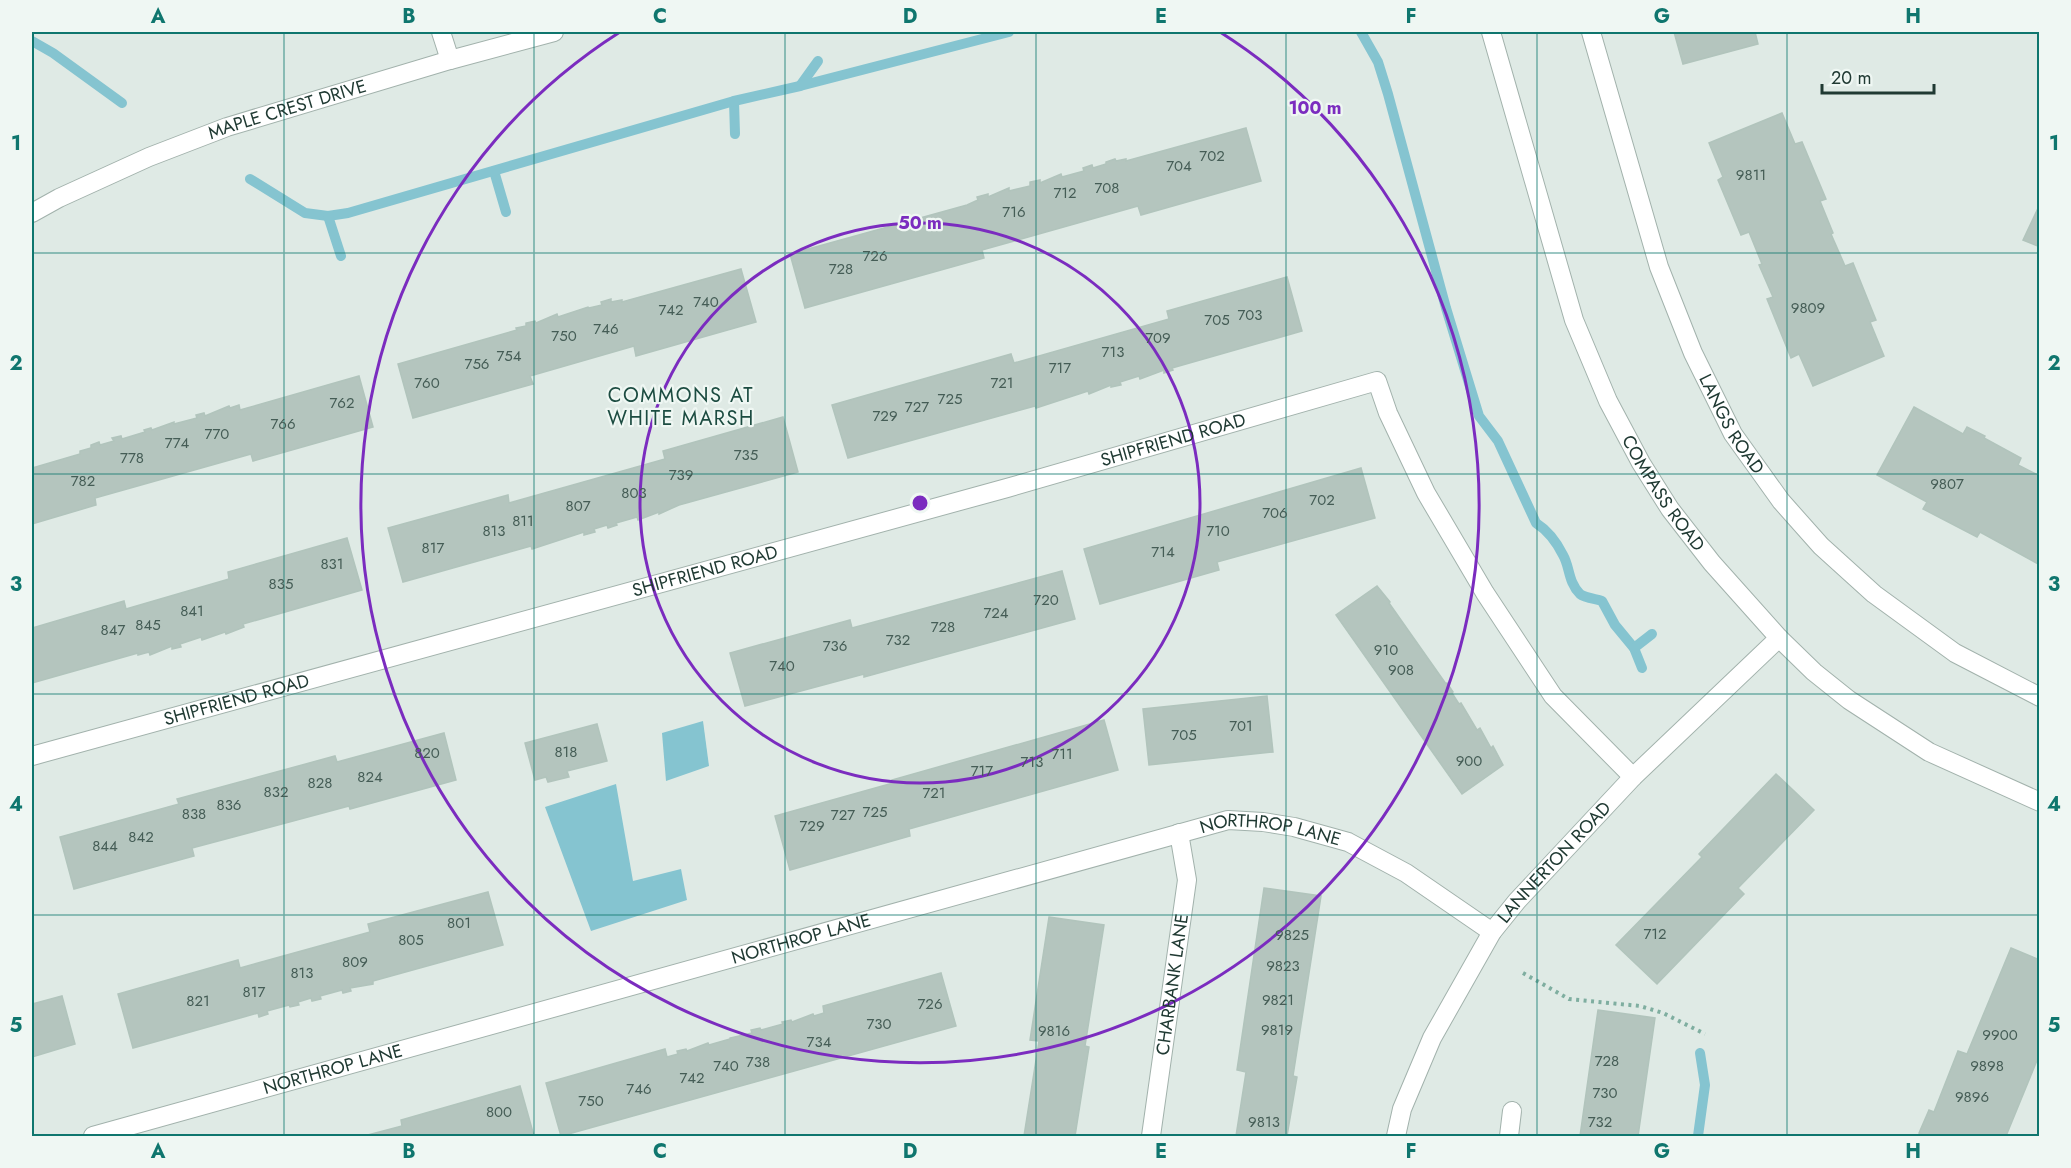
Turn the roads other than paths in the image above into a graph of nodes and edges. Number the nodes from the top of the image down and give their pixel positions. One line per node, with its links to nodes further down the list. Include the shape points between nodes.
1 (441, 32): 5 (street)
2 (554, 32): 5 (street, MAPLE CREST DRIVE)
3 (1491, 32): 7 (street, COMPASS ROAD, via 1574,320 1608,400 1670,509)
4 (1591, 32): 8 (street, LANGS ROAD, via 1659,267 1693,353 1733,434 1781,501 1821,546 1874,594 1955,653)
5 (450, 60): 6 (street, MAPLE CREST DRIVE, via 228,127 148,157)
6 (32, 213)
7 (1779, 638): 10 (street, LANNERTON ROAD); 11 (street, COMPASS ROAD, via 1849,700 1929,752)
8 (2040, 697)
9 (32, 756): 10 (street, SHIPFRIEND ROAD, via 1007,488 1377,381 1426,493 1485,592 1554,696)
10 (1633, 777): 13 (street, LANNERTON ROAD)
11 (2040, 802)
12 (1179, 833): 13 (street, NORTHROP LANE, via 1228,820 1294,827 1348,842 1406,873); 15 (street, NORTHROP LANE); 16 (street, CHARBANK LANE, via 1187,880)
13 (1492, 932): 17 (street, LANNERTON ROAD, via 1432,1038 1402,1109)
14 (1512, 1111): 18 (street)
15 (93, 1137)
16 (1151, 1137)
17 (1396, 1137)
18 (1509, 1137)

